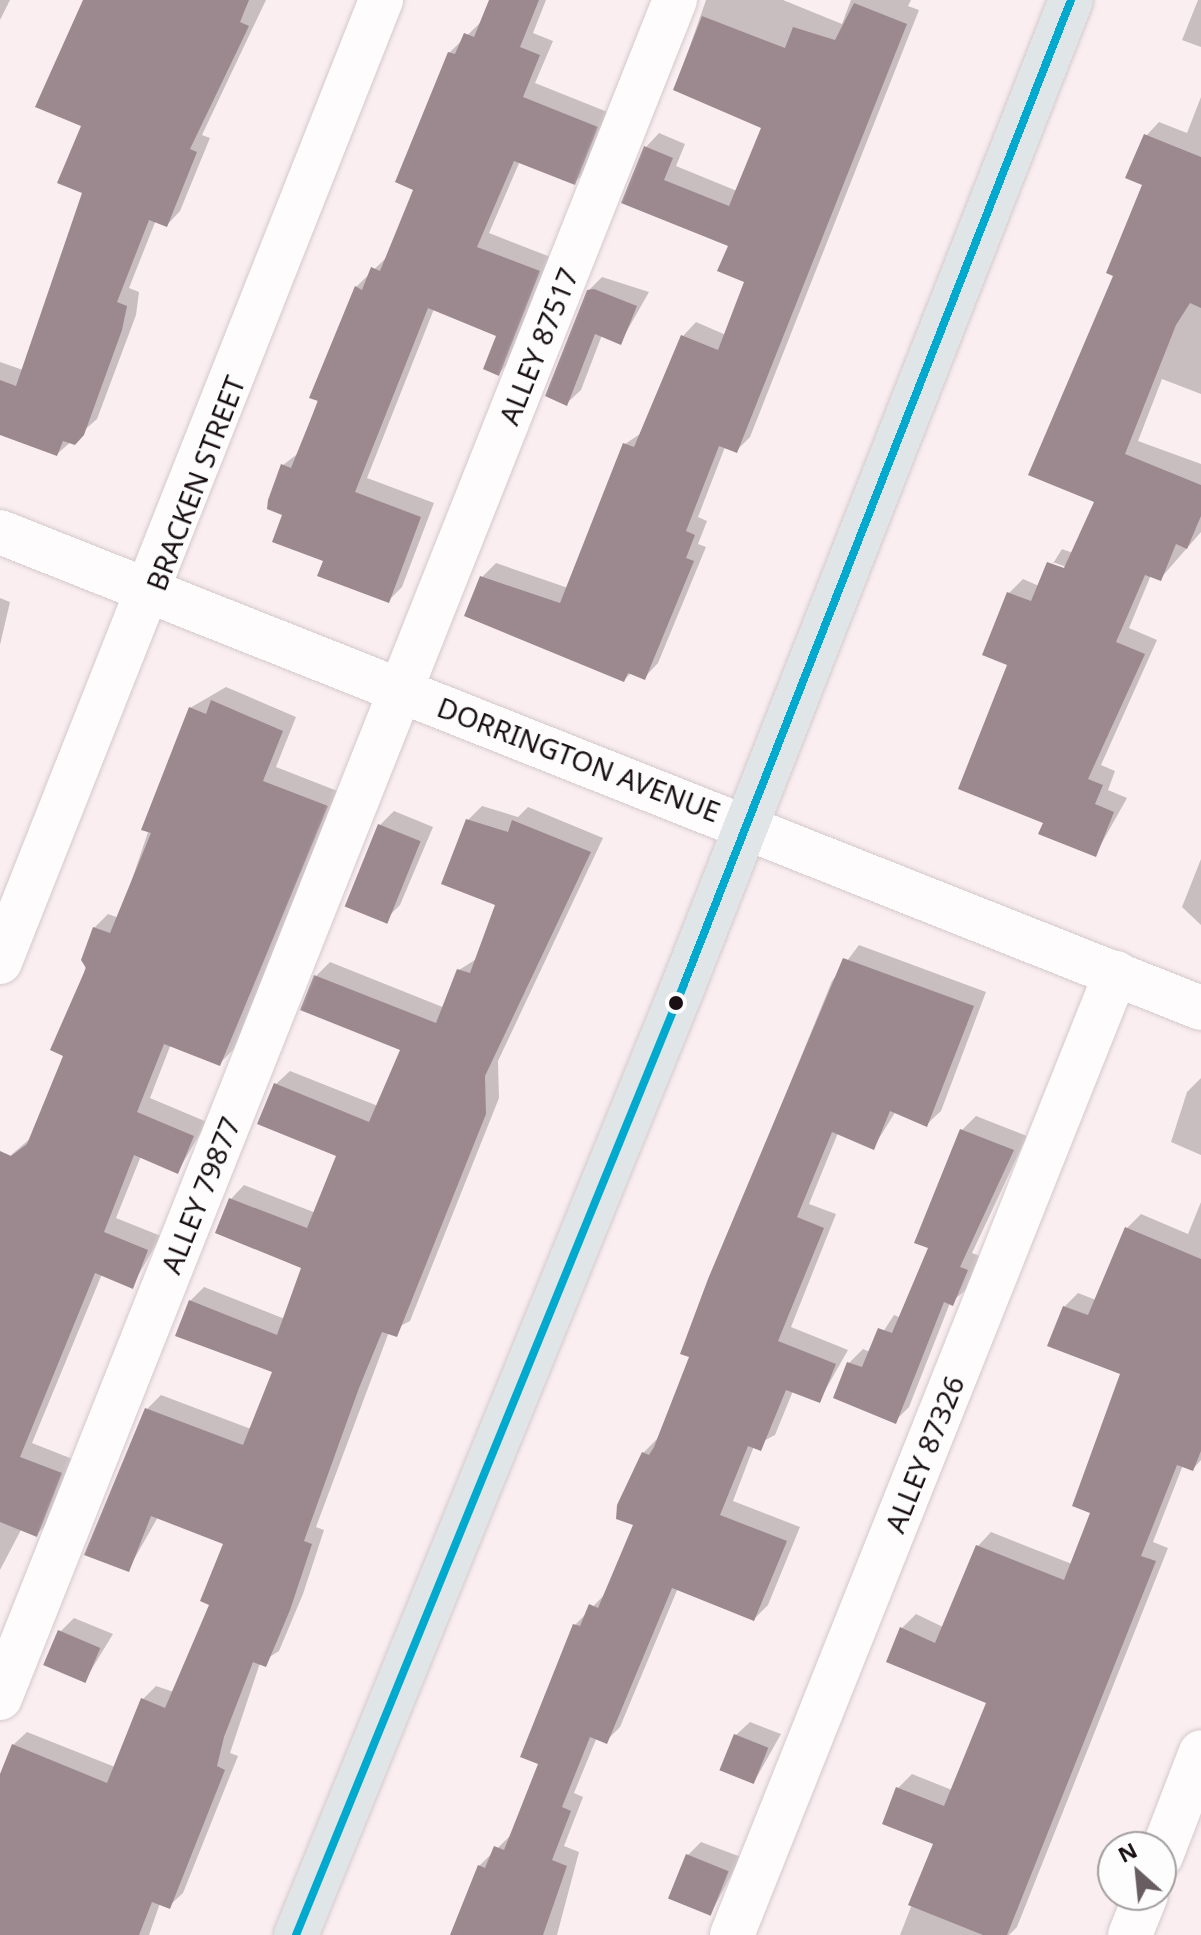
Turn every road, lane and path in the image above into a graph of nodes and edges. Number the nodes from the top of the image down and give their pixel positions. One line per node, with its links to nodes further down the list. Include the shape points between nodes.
1 (381, 0): 5 (street, BRACKEN STREET)
2 (675, 0): 6 (street, ALLEY 87517)
3 (1071, 0): 7 (main road)
4 (0, 532): 5 (street, DORRINGTON AVENUE)
5 (154, 589): 6 (street, DORRINGTON AVENUE); 8 (street, BRACKEN STREET)
6 (400, 692): 7 (street, DORRINGTON AVENUE); 11 (street, ALLEY 79877)
7 (745, 822): 9 (street, DORRINGTON AVENUE); 15 (main road)
8 (0, 962)
9 (1116, 973): 10 (street, DORRINGTON AVENUE); 16 (street, ALLEY 87326)
10 (1201, 1008)
11 (0, 1698)
12 (1201, 1752): 13 (street)
13 (1171, 1831)
14 (1140, 1911): 17 (street)
15 (296, 1935)
16 (732, 1935)
17 (1130, 1935)

